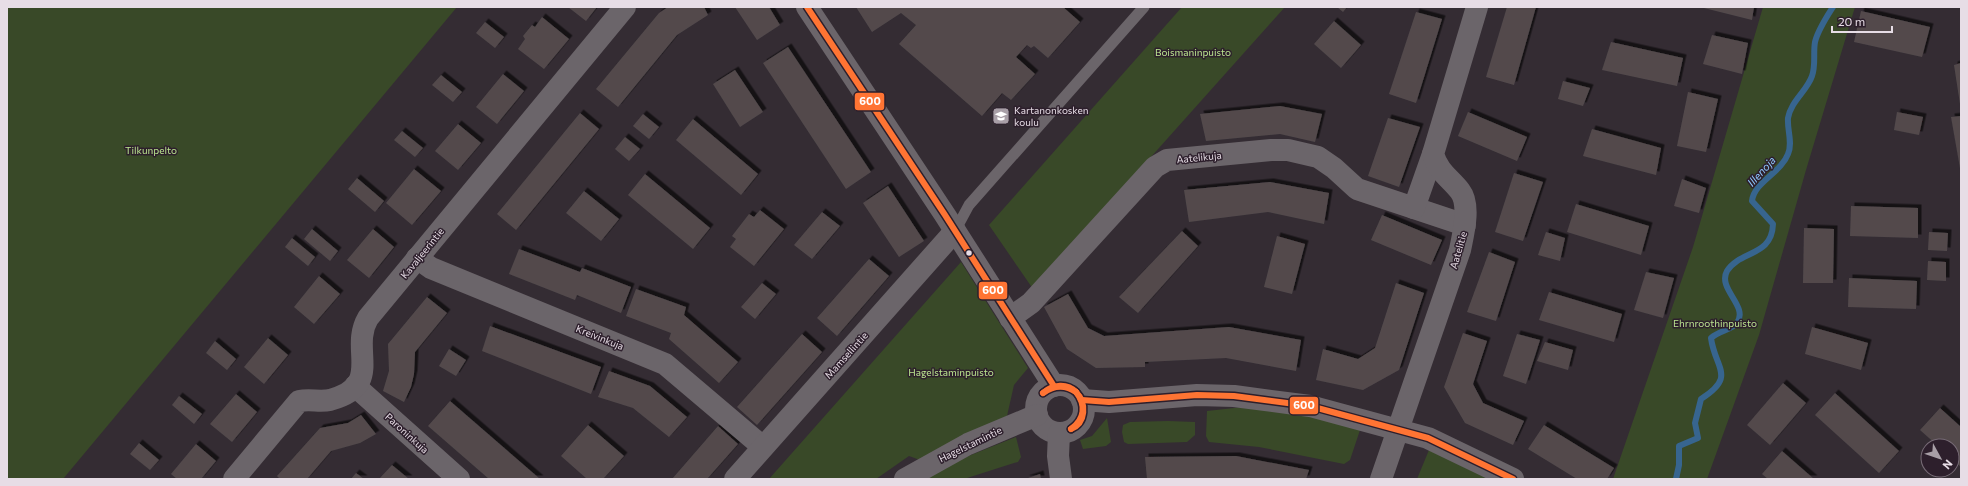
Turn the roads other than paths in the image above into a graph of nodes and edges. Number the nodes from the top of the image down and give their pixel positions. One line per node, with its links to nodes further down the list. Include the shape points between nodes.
1 (625, 7): 9 (street, Kavaljeerintie)
2 (807, 7): 8 (street)
3 (1144, 7): 8 (lane, via 969,205)
4 (1477, 7): 5 (street)
5 (1433, 154): 6 (street); 7 (street, Aatelitie, via 1441,171 1462,192)
6 (1414, 208): 7 (street, Aatelikuja); 10 (street, Aatelikuja, via 1357,189 1318,157 1288,150 1167,160 1155,167 1031,303)
7 (1465, 225): 15 (street, Aatelitie, via 1460,250)
8 (955, 231): 10 (street); 17 (street, Mamsellintie)
9 (417, 258): 11 (street, Kavaljeerintie, via 362,328 360,339 364,363); 17 (street, Kreivinkuja, via 431,268 665,364)
10 (1010, 318): 12 (street)
11 (355, 386): 18 (street, via 330,400 299,401); 19 (street, Paroninkuja)
12 (1054, 386): 13 (street, via 1074,390); 14 (street, via 1042,394 1036,408)
13 (1082, 400): 15 (street, via 1109,402 1197,395 1234,396 1310,406); 16 (street, via 1084,408 1080,423 1074,429)
14 (1037, 415): 16 (street, via 1045,428); 21 (street, Hagelstamintie, via 968,444)
15 (1400, 429): 23 (street, Aatelitie); 24 (street, via 1428,438)
16 (1059, 433): 22 (street)
17 (763, 447): 20 (street, Mamsellintie)
18 (244, 475)
19 (459, 479)
20 (735, 479)
21 (905, 479)
22 (1061, 479)
23 (1381, 479)
24 (1513, 479)

